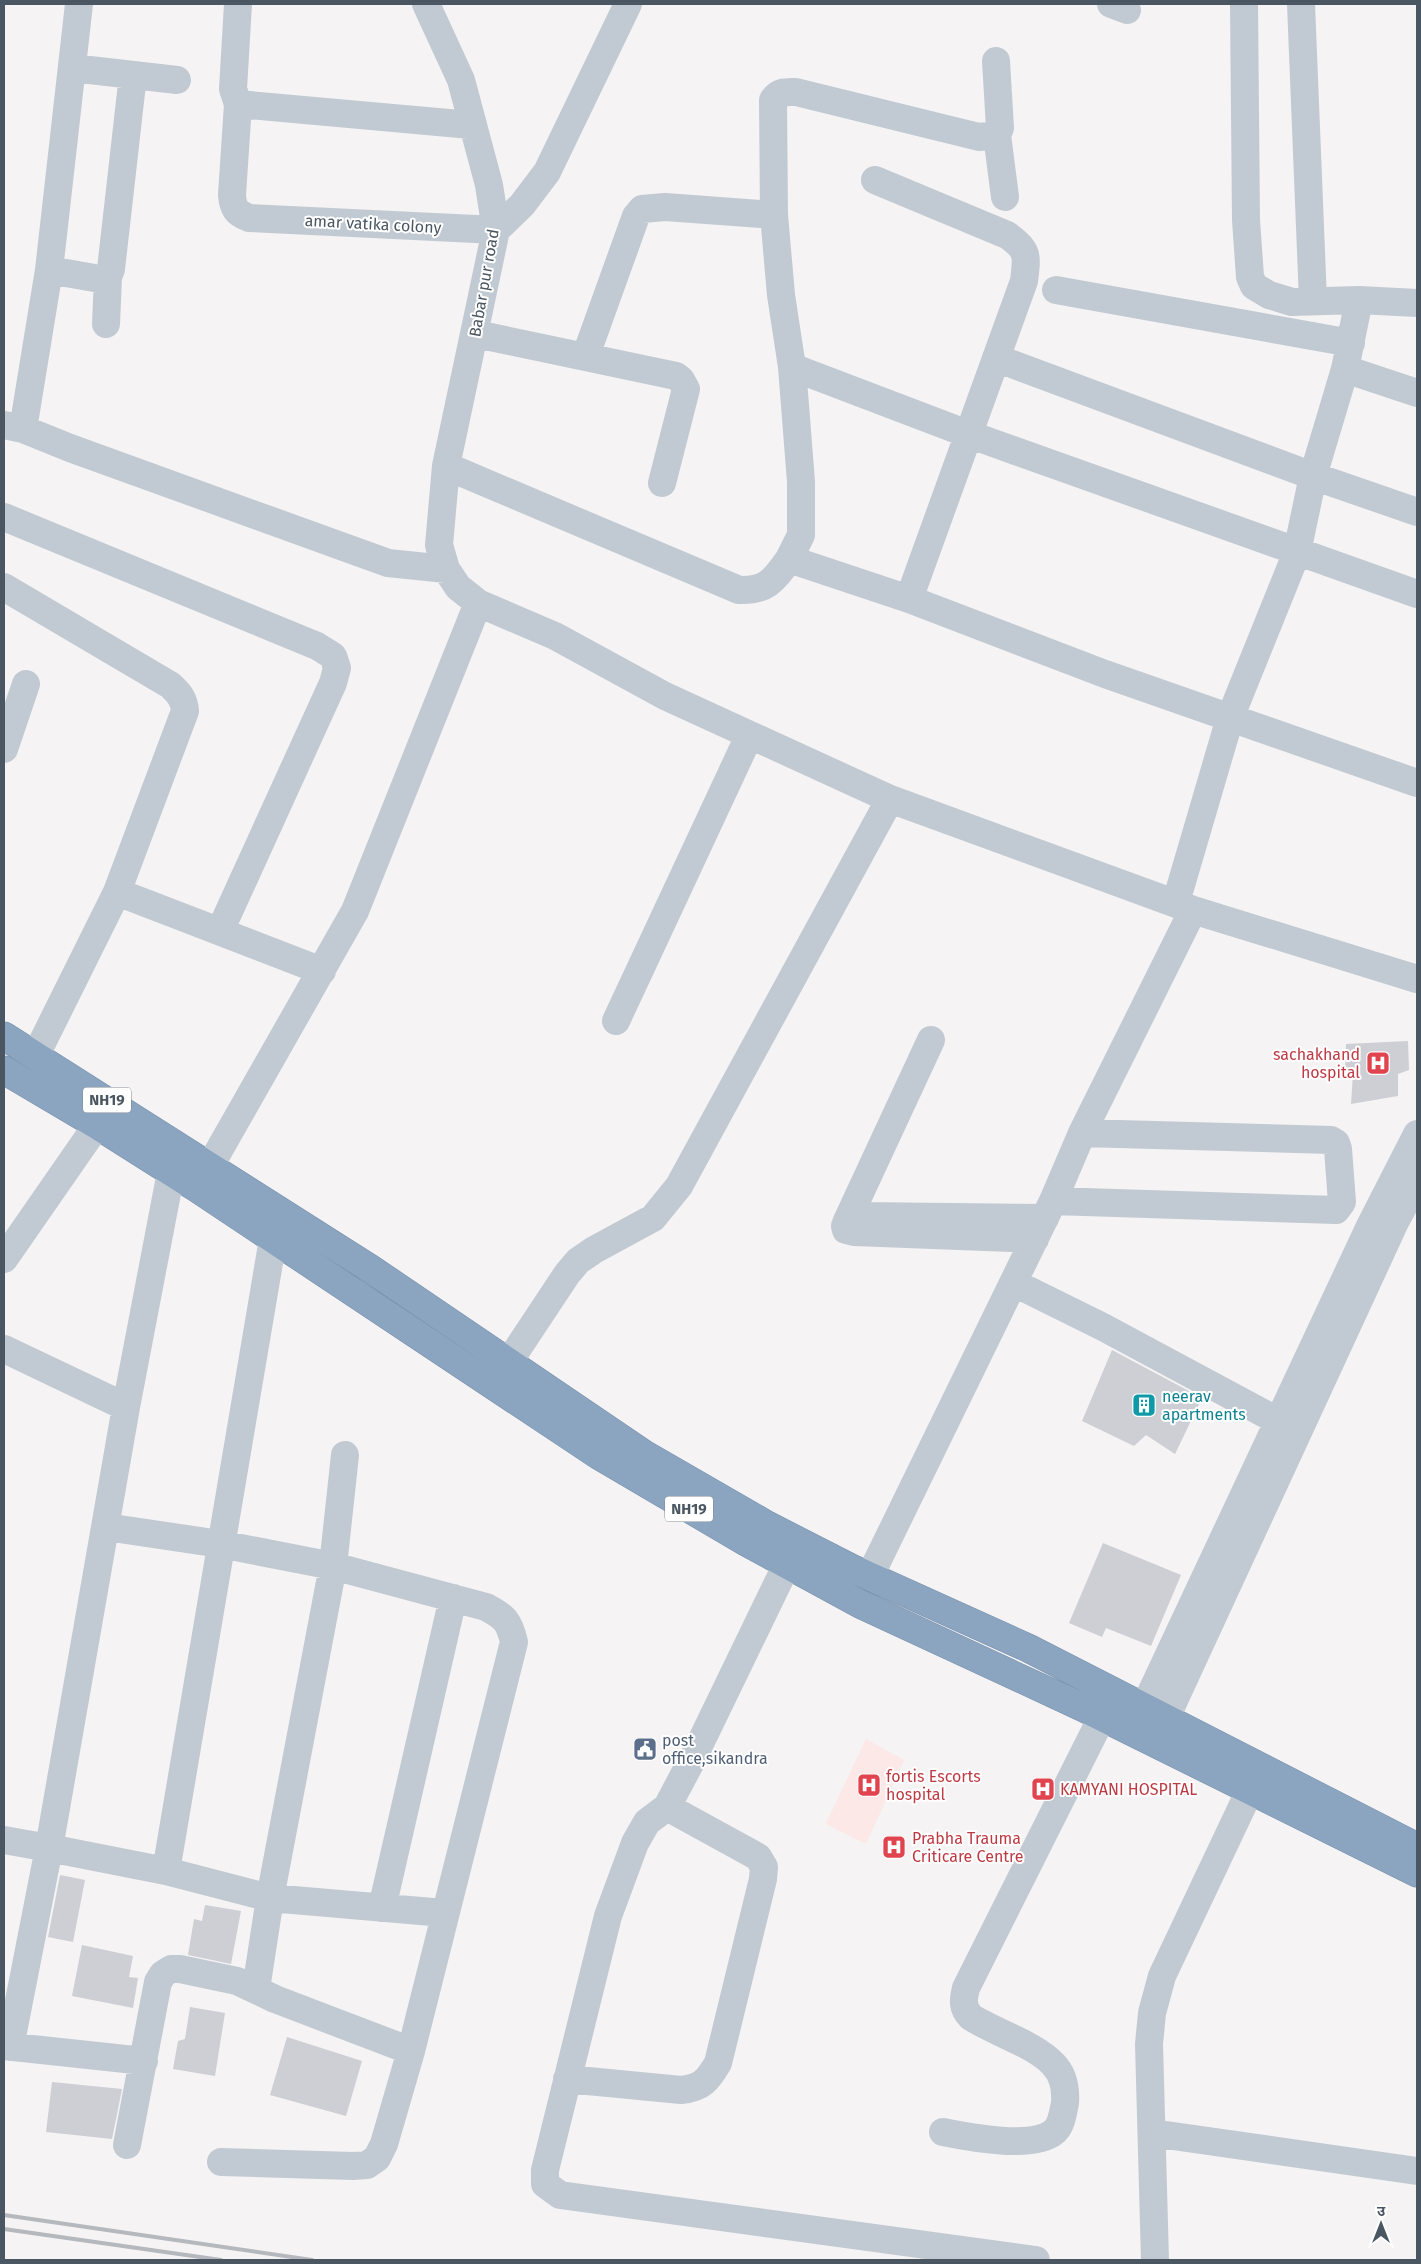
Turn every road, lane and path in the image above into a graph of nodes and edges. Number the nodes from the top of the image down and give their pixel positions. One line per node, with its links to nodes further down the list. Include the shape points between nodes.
1 (79, 4): 8 (street)
2 (238, 4): 11 (street, via 233,88)
3 (426, 4): 12 (street, Babar pur road, via 461,80)
4 (628, 4): 17 (street, via 548,172 522,205)
5 (1244, 4): 22 (street, via 1246,220 1250,277 1254,286 1269,296 1292,302)
6 (1301, 4): 22 (street)
7 (996, 61): 13 (street, via 1000,128)
8 (72, 68): 9 (street); 18 (street)
9 (133, 75): 10 (street); 19 (street)
10 (177, 80)
11 (238, 104): 12 (street); 17 (street, amar vatika colony, via 233,206 239,214 249,218)
12 (471, 125): 17 (street, Babar pur road, via 489,185)
13 (997, 135): 15 (street); 16 (street, via 979,136 816,96 783,92 773,100)
14 (875, 180): 28 (street, via 1007,235 1022,245 1027,261 1024,281)
15 (1005, 197)
16 (774, 215): 27 (street, via 665,207 642,209 636,216); 29 (street, via 781,296)
17 (496, 230): 25 (street, Babar pur road)
18 (49, 270): 19 (street, via 100,279); 32 (street)
19 (108, 277): 24 (street)
20 (1056, 290): 26 (street)
21 (1359, 300): 22 (street); 23 (street); 26 (street)
22 (1313, 301)
23 (1417, 303)
24 (106, 324)
25 (476, 334): 27 (street); 34 (street, Babar pur road)
26 (1351, 343): 30 (street)
27 (586, 355): 36 (street, via 676,376 685,384)
28 (996, 358): 33 (street); 35 (street)
29 (792, 367): 33 (street); 40 (street, via 802,524 801,535)
30 (1345, 369): 31 (street); 35 (street)
31 (1417, 393)
32 (13, 427): 41 (street, via 388,563)
33 (968, 434): 39 (street); 44 (street)
34 (446, 466): 40 (street, via 739,590 764,586 775,579); 41 (street, Babar pur road, via 438,545)
35 (1313, 476): 37 (street); 39 (street)
36 (662, 483)
37 (1417, 512)
38 (4, 517): 54 (street, via 317,646 333,656 337,668 333,683)
39 (1297, 552): 43 (street); 47 (street)
40 (789, 559): 44 (street)
41 (446, 569): 45 (street, Babar pur road, via 458,587)
42 (4, 587): 52 (street, via 170,685 184,702 185,711)
43 (1417, 594)
44 (909, 599): 47 (street)
45 (478, 603): 48 (street, Babar pur road, via 554,636 665,696); 55 (street, via 355,911)
46 (26, 684): 49 (street)
47 (1230, 718): 50 (street); 53 (street)
48 (749, 736): 51 (street, Babar pur road); 57 (street)
49 (4, 749)
50 (1417, 783)
51 (890, 799): 53 (street, Babar pur road); 74 (street, via 679,1186 653,1218 578,1261 566,1274)
52 (117, 892): 54 (street); 60 (street)
53 (1185, 906): 56 (street, Babar pur road); 63 (street)
54 (220, 931): 55 (street)
55 (322, 972): 65 (street)
56 (1417, 978)
57 (616, 1021)
58 (4, 1036): 60 (highway, NH19)
59 (931, 1040): 68 (street, via 846,1223 859,1216)
60 (36, 1054): 65 (highway, NH19)
61 (4, 1070): 62 (highway, NH19)
62 (97, 1125): 66 (highway, NH19); 71 (street)
63 (1082, 1133): 68 (street); 68 (street, via 1331,1140 1338,1149 1342,1202 1336,1210)
64 (1417, 1134): 67 (street)
65 (210, 1166): 74 (highway, NH19, via 371,1269)
66 (171, 1172): 70 (highway, NH19); 75 (street)
67 (1412, 1172): 69 (street)
68 (1044, 1219): 72 (street)
69 (1395, 1222): 76 (street); 84 (street)
70 (273, 1239): 79 (street); 80 (highway, NH19, via 598,1455)
71 (4, 1259)
72 (1014, 1283): 76 (street, via 1103,1326); 82 (street)
73 (4, 1349): 75 (street)
74 (508, 1363): 82 (highway, NH19, via 644,1454 767,1525)
75 (126, 1407): 78 (street)
76 (1278, 1421): 84 (street)
77 (345, 1455): 81 (street)
78 (106, 1527): 79 (street); 90 (street)
79 (220, 1544): 81 (street); 91 (street)
80 (787, 1564): 85 (highway, NH19, via 860,1604); 87 (street)
81 (333, 1566): 83 (street); 93 (street)
82 (870, 1576): 84 (highway, NH19, via 1028,1648)
83 (453, 1598): 94 (street); 95 (street, via 486,1607 501,1615 510,1625 514,1642)
84 (1154, 1714): 89 (highway, NH19)
85 (1102, 1717): 86 (highway, NH19); 101 (street, via 966,1988 964,2000 964,2010 971,2017 1053,2064 1062,2076 1066,2093 1063,2116 1055,2131 1042,2137 985,2140)
86 (1250, 1790): 92 (highway, NH19); 102 (street, via 1162,1976 1152,2013 1149,2044)
87 (667, 1807): 100 (street, via 647,1822 635,1842 608,1916); 100 (street, via 758,1857 764,1867 718,2063 708,2080 696,2089)
88 (4, 1840): 90 (street)
89 (1417, 1847)
90 (49, 1848): 91 (street); 97 (street)
91 (166, 1871): 93 (street)
92 (1417, 1872)
93 (270, 1898): 94 (street); 96 (street)
94 (382, 1908): 95 (street)
95 (444, 1913): 98 (street)
96 (256, 1989): 98 (street); 99 (street, via 237,1981 180,1969 171,1969 163,1974 158,1982)
97 (7, 2046): 99 (street)
98 (411, 2051): 104 (street, via 384,2144 376,2158 367,2165)
99 (144, 2061): 103 (street)
100 (567, 2079): 106 (street, via 545,2170 545,2184 560,2195)
101 (943, 2132)
102 (1152, 2133): 105 (street); 107 (street)
103 (127, 2145)
104 (221, 2162)
105 (1417, 2171)
106 (1036, 2260)
107 (1155, 2260)

